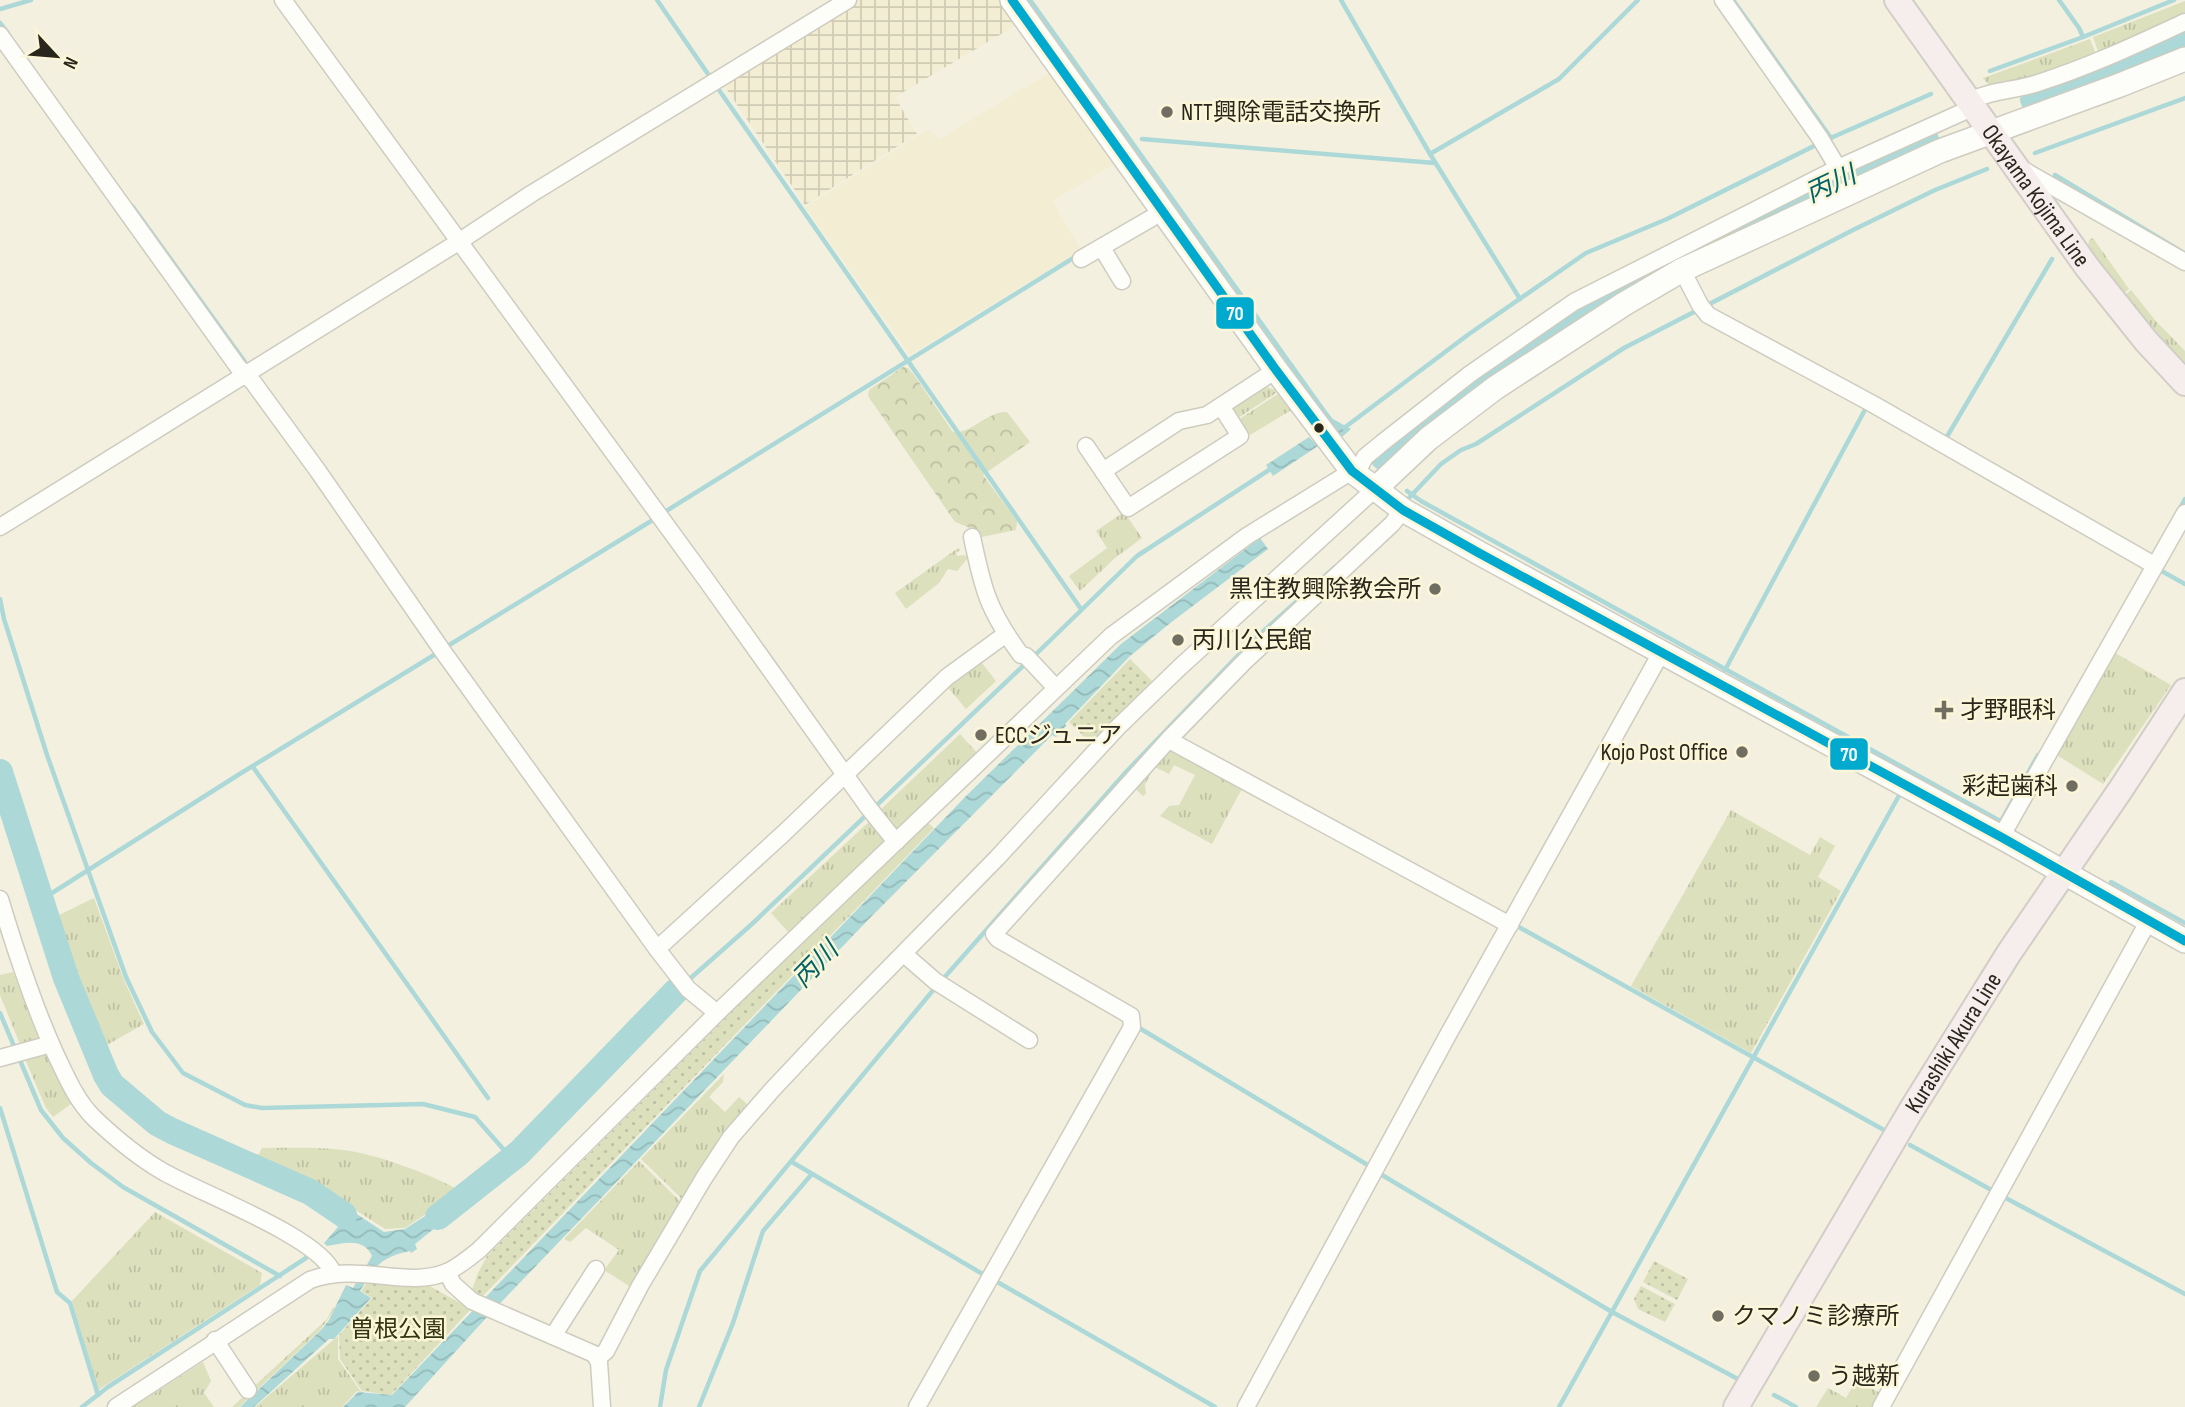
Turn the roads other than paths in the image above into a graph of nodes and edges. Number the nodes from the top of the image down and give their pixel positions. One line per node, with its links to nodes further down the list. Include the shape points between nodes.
1 (283, 0): 14 (street)
2 (848, 0): 14 (street)
3 (1012, 0): 13 (street)
4 (1723, 0): 12 (street)
5 (1897, 0): 9 (main road, Okayama Kojima Line)
6 (2185, 22): 9 (street, via 2097,63 2038,83 1988,92)
7 (0, 35): 21 (street)
8 (2185, 59): 10 (street)
9 (1971, 104): 10 (main road, Okayama Kojima Line); 12 (street)
10 (1990, 131): 11 (main road, Okayama Kojima Line); 18 (street)
11 (2014, 164): 17 (street); 22 (main road, Okayama Kojima Line, via 2126,316)
12 (1838, 168): 26 (street, via 1574,302 1470,374 1365,457)
13 (1163, 212): 15 (street); 20 (street)
14 (460, 241): 21 (street); 38 (street)
15 (1102, 248): 16 (street); 19 (street)
16 (1081, 259)
17 (2185, 262)
18 (1682, 270): 27 (street, via 1495,388 1428,439); 32 (street, via 1708,315 1871,402)
19 (1122, 281)
20 (1276, 370): 23 (street); 26 (street)
21 (246, 375): 30 (street); 46 (street)
22 (2185, 383)
23 (1221, 407): 25 (street, via 1179,421); 25 (street, via 1240,436 1128,508)
24 (1086, 446): 25 (street)
25 (1103, 471)
26 (1354, 473): 27 (street); 35 (street, via 1247,536 1111,636)
27 (1375, 489): 28 (street); 47 (street, via 1117,728)
28 (1403, 510): 34 (street); 37 (street)
29 (2185, 513): 32 (street)
30 (0, 527)
31 (972, 537): 33 (street, via 985,597)
32 (2154, 565): 39 (street)
33 (1006, 634): 35 (street); 38 (street, via 947,677)
34 (1661, 653): 39 (street); 44 (street)
35 (1056, 688): 40 (street)
36 (2185, 691): 41 (main road, Kurashiki Akura Line)
37 (1172, 737): 44 (street); 61 (street, via 994,934 1131,1016 1132,1024)
38 (849, 772): 40 (street, via 871,812); 46 (street)
39 (2006, 829): 41 (street)
40 (896, 842): 48 (street)
41 (2064, 872): 43 (street); 63 (main road, Kurashiki Akura Line, via 1910,1112)
42 (0, 900): 50 (street)
43 (2149, 920): 45 (street); 64 (street)
44 (1508, 924): 62 (street)
45 (2185, 940)
46 (660, 946): 48 (street, via 685,985)
47 (904, 954): 49 (street, via 940,984); 57 (street, via 732,1137)
48 (717, 1013): 53 (street, via 490,1240)
49 (1029, 1040)
50 (51, 1044): 51 (street); 54 (street, via 82,1104 111,1133 162,1171 220,1197 310,1248 331,1265)
51 (11, 1055)
52 (596, 1269): 55 (street)
53 (447, 1272): 54 (street, via 415,1278); 55 (street, via 461,1294 472,1301)
54 (333, 1273): 56 (street, via 299,1286)
55 (553, 1336): 57 (street)
56 (215, 1340): 58 (street); 59 (street)
57 (598, 1358): 60 (street)
58 (248, 1390)
59 (116, 1407)
60 (602, 1407)
61 (917, 1407)
62 (1246, 1407)
63 (1736, 1407)
64 (1881, 1407)

